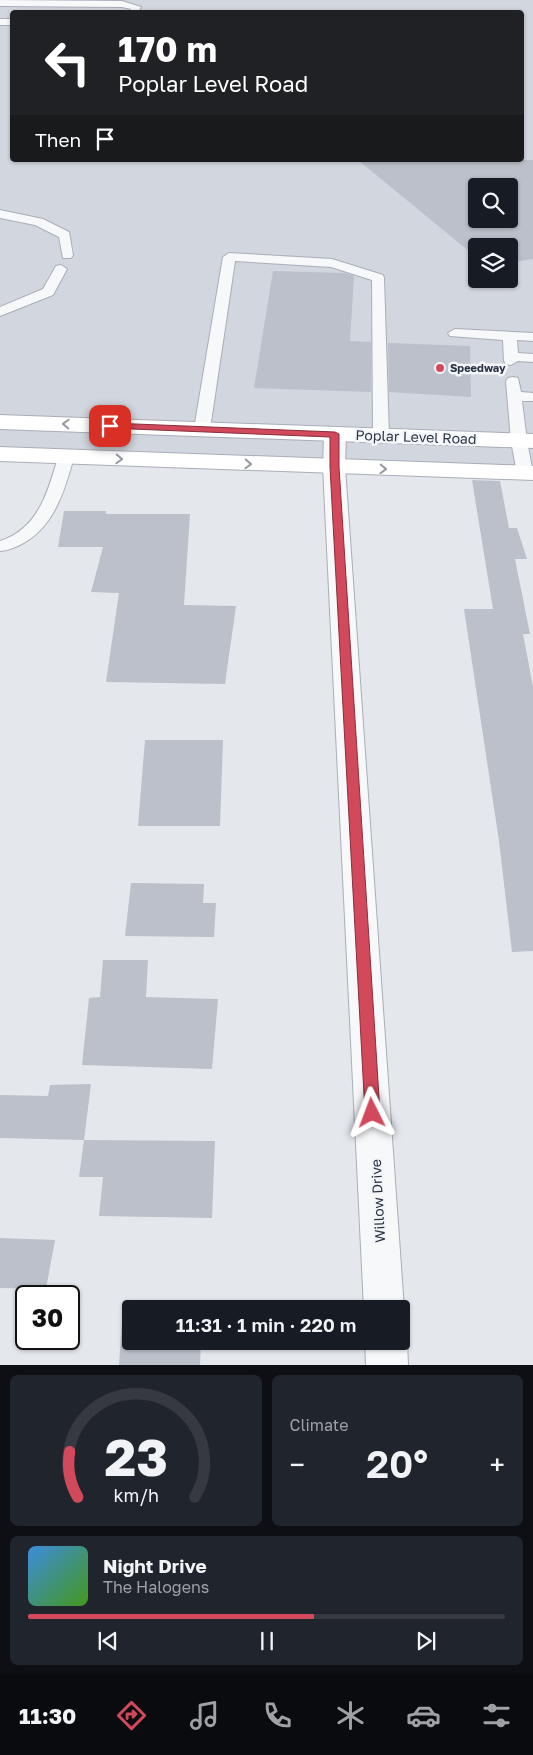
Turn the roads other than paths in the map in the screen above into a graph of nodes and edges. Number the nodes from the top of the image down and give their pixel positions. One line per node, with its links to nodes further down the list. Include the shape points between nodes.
1 (0, 3): 2 (lane, via 122,4 136,7)
2 (135, 10)
3 (0, 214): 4 (lane, via 39,222 65,235)
4 (67, 255)
5 (61, 269): 6 (lane, via 48,292)
6 (0, 312)
7 (455, 333): 8 (lane)
8 (510, 336): 9 (lane); 10 (lane, via 512,359)
9 (533, 337)
10 (533, 358)
11 (533, 397): 16 (lane, via 514,388)
12 (0, 422): 13 (main road, Poplar Level Road, one-way to 12)
13 (202, 429): 14 (main road, Poplar Level Road); 15 (lane, via 230,257 332,263 378,278)
14 (335, 434): 15 (main road, Poplar Level Road); 19 (street, Willow Drive)
15 (381, 436): 16 (main road, Poplar Level Road)
16 (526, 441): 20 (lane)
17 (0, 454): 18 (main road)
18 (66, 457): 19 (main road, one-way to 19); 21 (lane, via 44,517 28,533)
19 (334, 467): 20 (main road, one-way to 20); 22 (street, Willow Drive)
20 (529, 473)
21 (0, 546)
22 (383, 1300)
23 (386, 1350): 24 (street)
24 (387, 1365)

